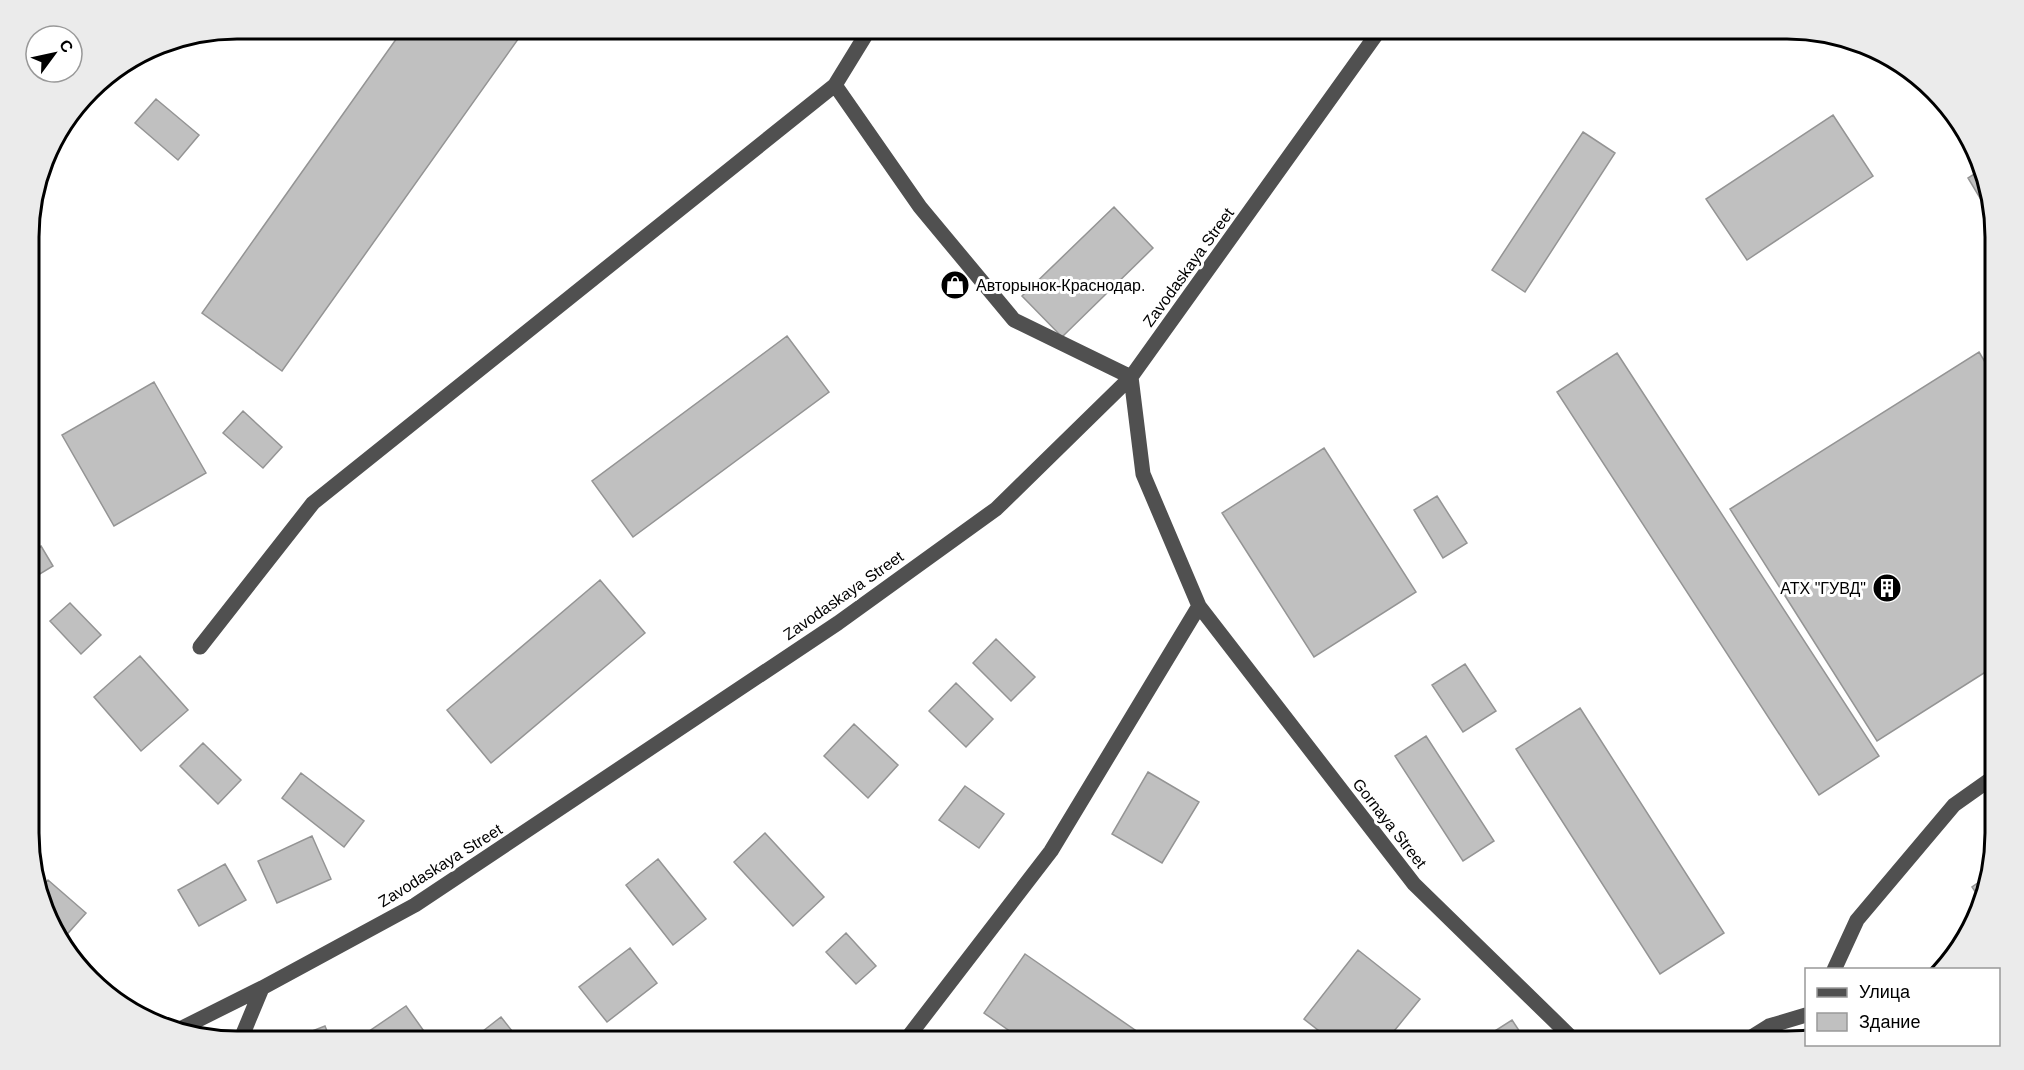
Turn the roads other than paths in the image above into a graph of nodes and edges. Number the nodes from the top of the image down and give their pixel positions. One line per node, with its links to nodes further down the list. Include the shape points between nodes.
1 (863, 39): 3 (street)
2 (1373, 39): 4 (street, Zavodaskaya Street)
3 (835, 85): 4 (street, via 920,207 1014,320); 6 (street, via 313,503)
4 (1131, 377): 5 (street, Gornaya Street, via 1143,474); 9 (street, Zavodaskaya Street, via 996,509 838,622 415,905)
5 (1199, 606): 13 (street, via 1051,851); 14 (street, Gornaya Street, via 1414,884)
6 (200, 646)
7 (1985, 783): 8 (street, via 1954,805 1857,920)
8 (1834, 968)
9 (262, 988): 11 (street, Zavodaskaya Street); 12 (street)
10 (1805, 1015): 15 (street)
11 (189, 1024)
12 (244, 1031)
13 (913, 1031)
14 (1565, 1031)
15 (1761, 1031)

